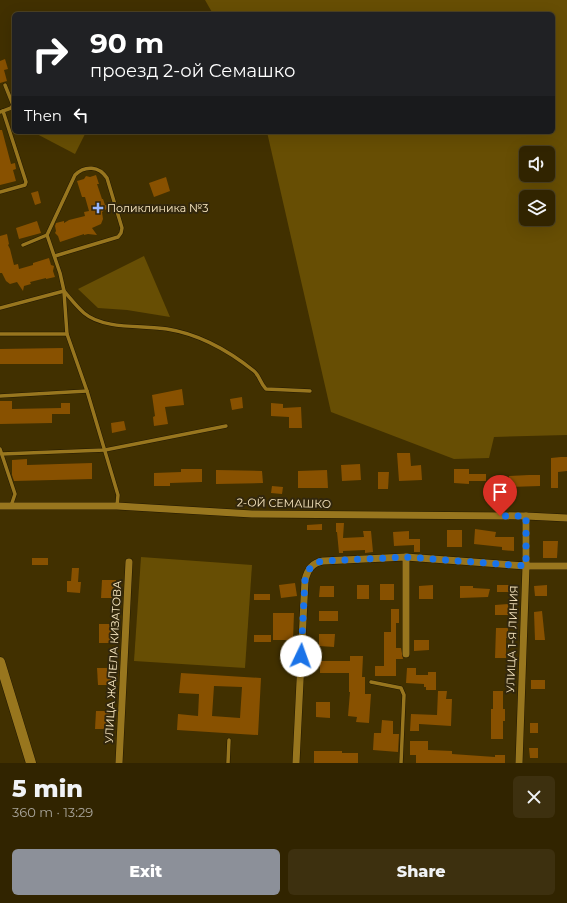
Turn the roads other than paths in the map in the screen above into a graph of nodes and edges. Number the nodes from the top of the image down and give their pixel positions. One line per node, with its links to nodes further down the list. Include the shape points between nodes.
1 (6, 85): 2 (lane)
2 (12, 102)
3 (12, 106): 4 (lane)
4 (2, 111): 5 (lane, via 26,182 25,185)
5 (0, 192)
6 (47, 235): 7 (lane); 8 (lane); 8 (lane, via 75,175 87,168 96,168 103,172 122,228 121,233 118,237)
7 (24, 245)
8 (55, 256): 9 (lane)
9 (64, 291): 10 (lane); 12 (lane); 14 (lane, via 85,314 100,321 168,329 206,340 257,373 266,389)
10 (0, 308)
11 (0, 334): 12 (lane)
12 (67, 334): 13 (lane)
13 (87, 391): 15 (lane); 18 (lane)
14 (310, 391)
15 (0, 396)
16 (226, 426): 18 (lane)
17 (0, 449): 19 (lane)
18 (105, 450): 19 (lane); 22 (lane, via 118,495)
19 (2, 454): 21 (lane, via 15,494)
20 (0, 506): 21 (street, 2-ОЙ СЕМАШКО)
21 (11, 506): 22 (street, 2-ОЙ СЕМАШКО)
22 (117, 506): 23 (street, 2-ОЙ СЕМАШКО, via 252,514)
23 (526, 516): 24 (street, 2-ОЙ СЕМАШКО); 27 (street, УЛИЦА 1-Я ЛИНИЯ)
24 (567, 518)
25 (406, 557): 27 (street); 29 (street); 36 (street, via 323,561 311,566 307,572)
26 (129, 562): 34 (street, УЛИЦА ЖАЛЕЛА КИЗАТОВА)
27 (526, 566): 28 (street); 38 (street, УЛИЦА 1-Я ЛИНИЯ)
28 (567, 566)
29 (406, 654)
30 (0, 662): 33 (main road)
31 (371, 682): 37 (lane, via 401,688 404,694)
32 (229, 740): 35 (lane)
33 (31, 763)
34 (119, 763)
35 (228, 763)
36 (296, 763)
37 (402, 763)
38 (519, 763)

